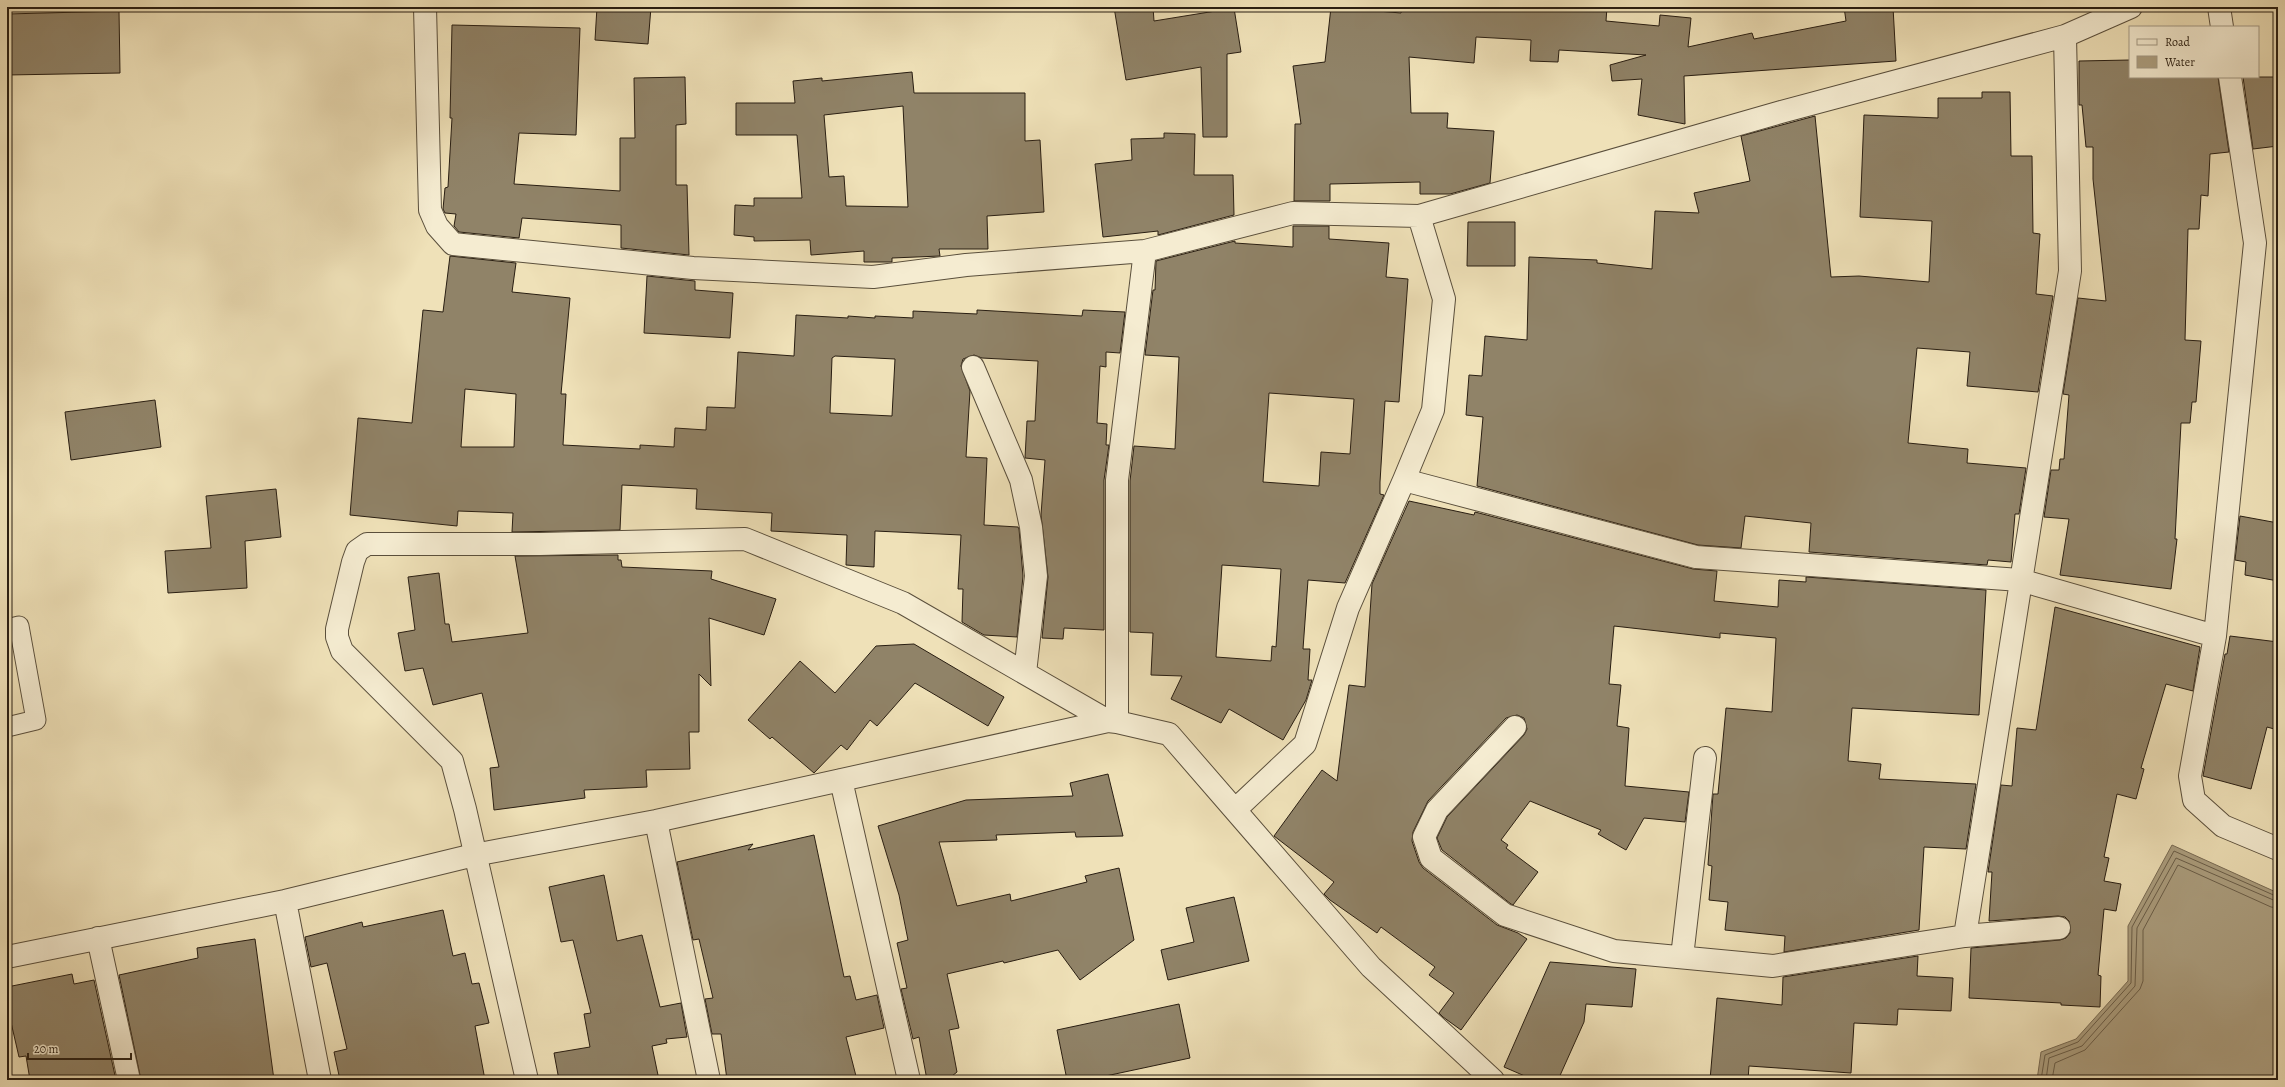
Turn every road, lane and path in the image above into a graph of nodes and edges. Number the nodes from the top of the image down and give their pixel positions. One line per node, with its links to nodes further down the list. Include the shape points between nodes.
1 (425, 7): 8 (street, via 430,210 437,226 452,244 693,268 873,277 966,264)
2 (2131, 7): 5 (street)
3 (2219, 7): 4 (street)
4 (2222, 26)
5 (2065, 36): 7 (street, via 1781,112); 11 (street, via 2070,271)
6 (2230, 78): 13 (street, via 2255,243)
7 (1419, 216): 8 (street, via 1293,213); 10 (street, via 1444,299 1433,410)
8 (1145, 251): 15 (street, via 1118,480)
9 (973, 367): 14 (street, via 1021,480 1031,527 1036,576)
10 (1404, 480): 11 (street, via 1696,557); 20 (street, via 1348,608 1304,744)
11 (2020, 580): 13 (street); 26 (street)
12 (7, 629): 16 (lane, via 18,626 36,720)
13 (2215, 636): 22 (street, via 2190,776 2194,800 2223,826)
14 (1025, 673): 15 (street); 23 (street, via 903,603 745,539 540,544 367,544 357,551 353,562 337,637 342,651 452,761)
15 (1112, 721): 19 (street); 20 (street, via 1169,734)
16 (7, 727)
17 (1515, 728): 29 (street, via 1437,810 1424,837 1431,858 1505,915 1614,951)
18 (1705, 758): 29 (street)
19 (841, 780): 21 (street); 34 (street)
20 (1236, 809): 35 (street, via 1371,967)
21 (656, 821): 23 (street); 33 (street)
22 (2278, 849)
23 (474, 855): 24 (street); 32 (street)
24 (285, 901): 27 (street); 31 (street)
25 (2059, 928): 26 (street)
26 (1965, 936): 29 (street, via 1773,966)
27 (98, 938): 28 (street); 30 (street)
28 (7, 957)
29 (1682, 957)
30 (129, 1080)
31 (320, 1080)
32 (526, 1080)
33 (709, 1080)
34 (909, 1080)
35 (1493, 1080)

